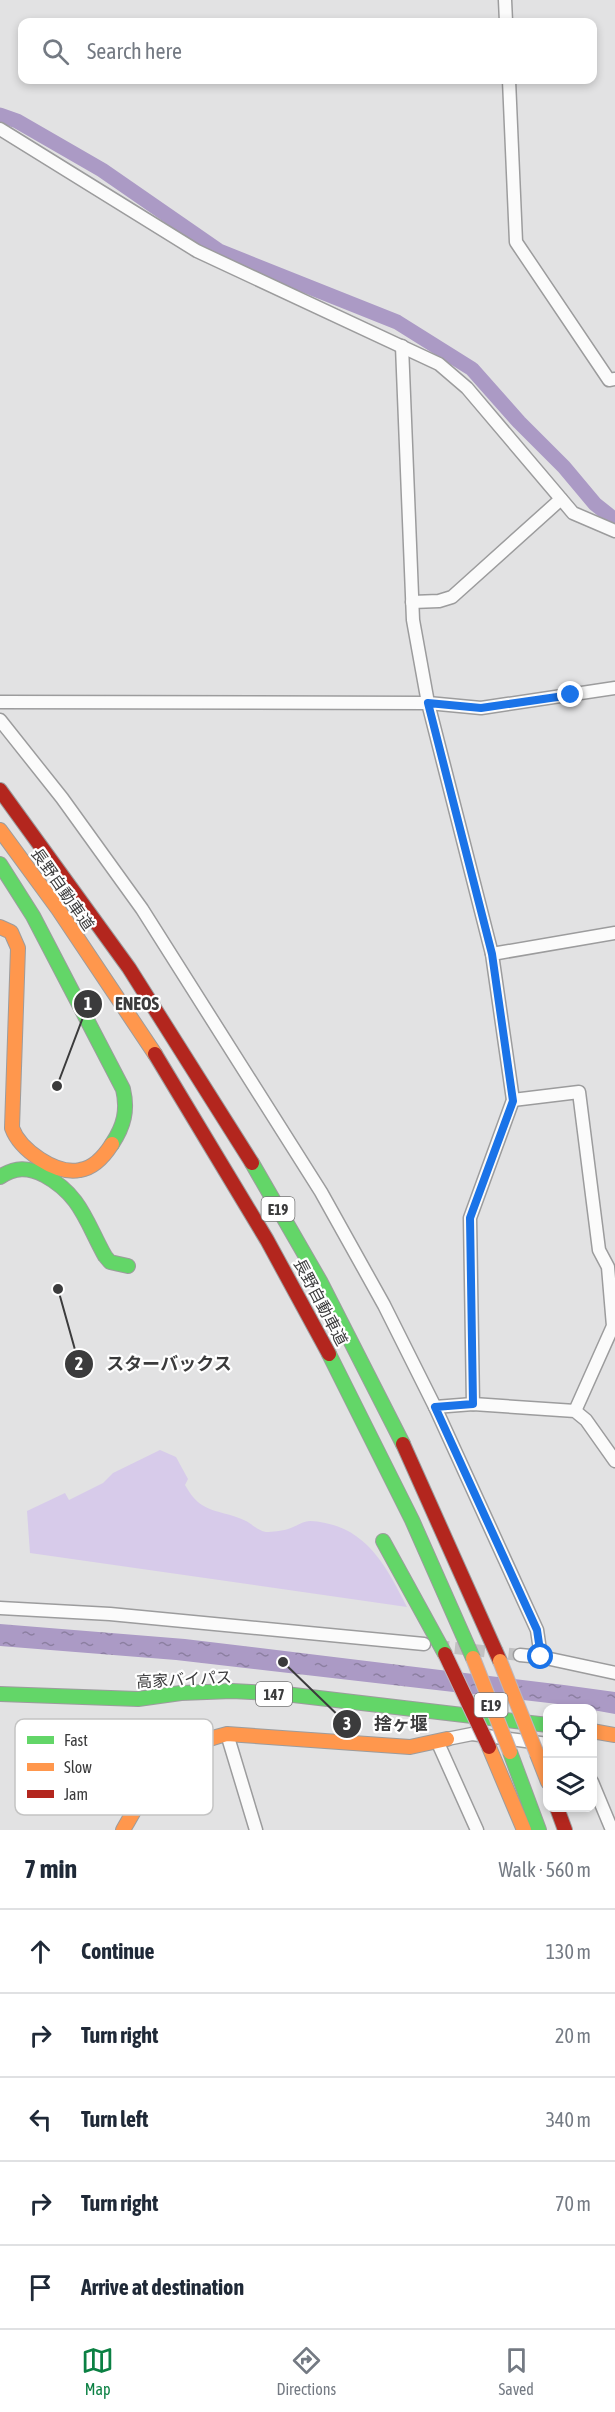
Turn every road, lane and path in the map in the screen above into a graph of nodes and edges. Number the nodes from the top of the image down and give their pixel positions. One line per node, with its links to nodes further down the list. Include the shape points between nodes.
1 (505, 0): 2 (street)
2 (506, 18)
3 (509, 84): 6 (street, via 516,242 609,380)
4 (0, 129): 5 (street, via 197,251)
5 (402, 345): 7 (street, via 439,364 467,388); 9 (street)
6 (615, 379)
7 (561, 499): 8 (street, via 573,513); 9 (street, via 452,597)
8 (615, 531)
9 (412, 602): 12 (street)
10 (615, 688): 12 (street, via 481,708)
11 (0, 702): 12 (street)
12 (428, 703): 19 (street)
13 (0, 720): 25 (street, via 142,909 224,1036 321,1192)
14 (0, 790): 41 (main road, 長野自動車道 / E19, bridge, via 147,995 321,1282 426,1492)
15 (0, 830): 49 (main road, 長野自動車道 / E19, bridge, via 126,1007 292,1282 404,1502 472,1658)
16 (0, 864): 17 (main road, via 33,916 123,1089 123,1123 102,1158 86,1169 60,1168 30,1154 15,1138 18,948 11,932)
17 (0, 927)
18 (615, 933): 19 (street)
19 (492, 954): 20 (street)
20 (513, 1101): 22 (street, via 579,1092 599,1250); 24 (street, via 470,1218)
21 (0, 1177): 23 (main road, via 27,1167 62,1185 105,1256 110,1262)
22 (611, 1265): 26 (street, via 613,1326)
23 (128, 1266)
24 (473, 1404): 25 (street); 26 (street)
25 (435, 1407): 32 (street, via 537,1630)
26 (574, 1411): 27 (street, via 586,1420)
27 (615, 1461)
28 (383, 1541): 48 (main road, bridge, via 445,1654)
29 (0, 1608): 30 (street, via 122,1615)
30 (424, 1644)
31 (520, 1655): 32 (street)
32 (541, 1657): 33 (street)
33 (615, 1673)
34 (0, 1694): 35 (main road, 高家バイパス / 147, via 138,1699 232,1691)
35 (543, 1724)
36 (597, 1732): 38 (main road)
37 (226, 1734): 39 (main road); 40 (main road, via 410,1748); 46 (street)
38 (615, 1735)
39 (213, 1738)
40 (443, 1741): 41 (street, via 472,1734); 47 (street)
41 (542, 1749)
42 (597, 1794): 51 (street)
43 (558, 1812): 50 (main road)
44 (132, 1815): 45 (main road)
45 (123, 1830)
46 (256, 1830)
47 (477, 1830)
48 (524, 1830)
49 (539, 1830)
50 (565, 1830)
51 (612, 1830)

